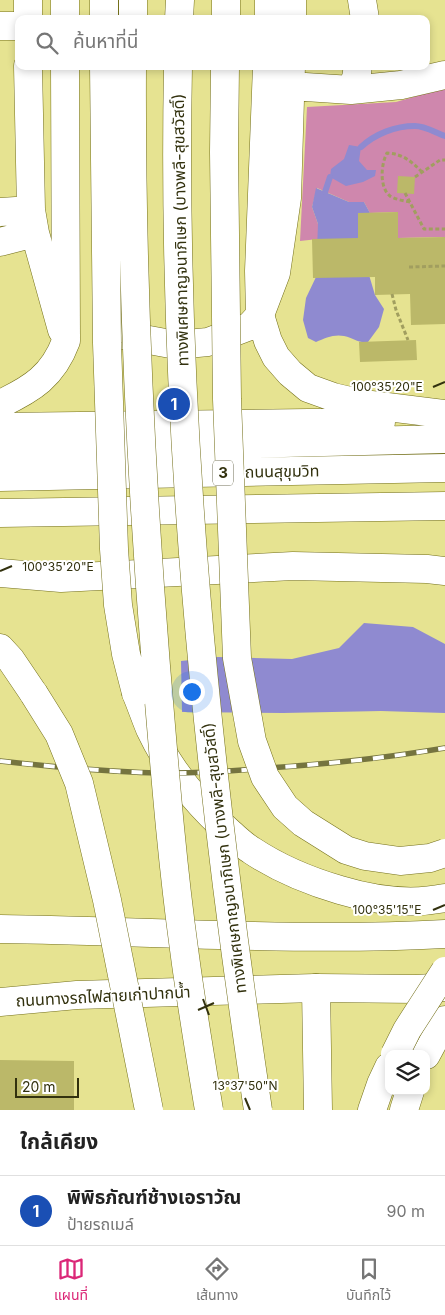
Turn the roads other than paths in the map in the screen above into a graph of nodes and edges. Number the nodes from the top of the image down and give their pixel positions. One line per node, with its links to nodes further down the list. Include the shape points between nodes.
1 (28, 0): 11 (main road)
2 (65, 0): 12 (main road)
3 (104, 0): 13 (main road)
4 (116, 0): 14 (main road)
5 (133, 0): 15 (main road)
6 (180, 0): 16 (main road)
7 (226, 0): 17 (main road)
8 (270, 0): 18 (main road)
9 (292, 0): 19 (main road)
10 (362, 0): 20 (main road)
11 (28, 15)
12 (65, 15)
13 (104, 15)
14 (116, 15)
15 (133, 15)
16 (179, 15)
17 (226, 15)
18 (269, 15)
19 (292, 15)
20 (364, 15)
21 (0, 26): 22 (main road)
22 (15, 26)
23 (28, 70): 35 (main road)
24 (65, 70): 38 (main road)
25 (104, 70): 53 (main road, bridge, via 114,550 126,654 136,693 150,728 186,788 213,817 249,849 285,870 359,896 399,901)
26 (116, 70): 37 (main road, via 117,330 122,335 176,345 208,342 250,326)
27 (132, 70): 68 (main road, bridge, via 137,390 150,598 184,949)
28 (178, 70): 69 (main road, ทางพิเศษกาญจนาภิเษก (บางพลี-สุขสวัสดิ์), bridge, via 176,153 183,380 196,594 211,761 234,952)
29 (225, 70): 52 (main road, bridge, via 227,399 237,658 252,741 265,777 285,807 303,823 346,850 400,861)
30 (267, 70): 37 (main road)
31 (445, 75): 33 (main road, via 402,85)
32 (291, 76): 33 (main road); 37 (main road, via 287,198 276,273)
33 (354, 78)
34 (0, 212): 35 (main road)
35 (33, 221): 36 (main road); 38 (main road)
36 (0, 242)
37 (260, 314): 40 (main road, via 276,357 308,388 363,404)
38 (66, 341): 39 (main road, via 60,357 39,382)
39 (0, 404)
40 (445, 414)
41 (445, 421): 42 (main road)
42 (0, 427)
43 (445, 439): 44 (main road)
44 (0, 450)
45 (445, 468): 46 (main road, ถนนสุขุมวิท / 3)
46 (0, 477)
47 (445, 506): 48 (main road)
48 (0, 514)
49 (445, 571): 50 (main road, via 293,566 61,578)
50 (0, 573)
51 (4, 654): 67 (main road, bridge, via 59,734 79,783 107,900)
52 (445, 853)
53 (445, 898)
54 (0, 930): 55 (main road, via 321,937)
55 (445, 934)
56 (445, 971): 62 (main road, bridge)
57 (445, 987): 58 (main road, ถนนทางรถไฟสายเก่าปากน้ำ)
58 (316, 988): 59 (main road, ถนนทางรถไฟสายเก่าปากน้ำ); 70 (main road)
59 (115, 994): 60 (main road, ถนนทางรถไฟสายเก่าปากน้ำ); 66 (main road)
60 (0, 1002)
61 (445, 1020): 63 (main road)
62 (397, 1050)
63 (429, 1050)
64 (385, 1075): 71 (main road)
65 (409, 1095): 72 (main road)
66 (136, 1110)
67 (149, 1110)
68 (209, 1110)
69 (258, 1110)
70 (318, 1110)
71 (372, 1110)
72 (404, 1110)

